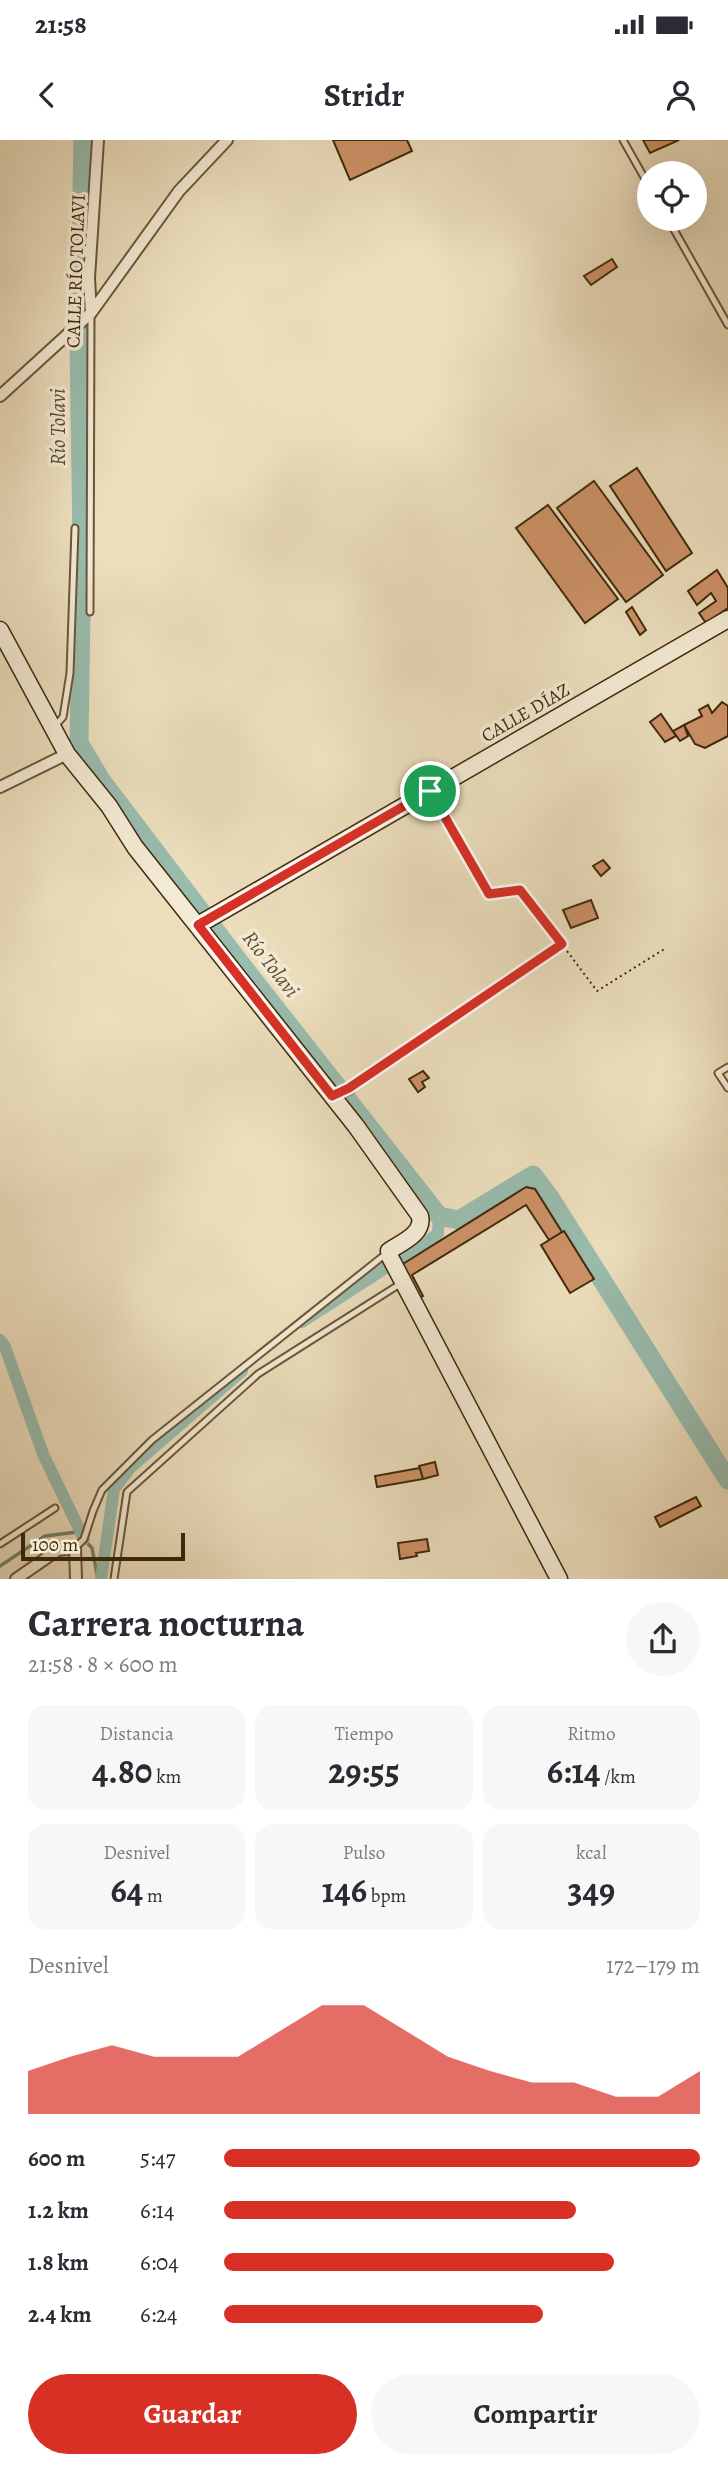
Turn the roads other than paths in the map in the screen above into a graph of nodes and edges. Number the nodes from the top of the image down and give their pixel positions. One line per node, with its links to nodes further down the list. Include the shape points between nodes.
1 (98, 140): 6 (street, CALLE RÍO TOLAVI)
2 (227, 140): 6 (street, via 179,191)
3 (624, 140): 4 (lane)
4 (637, 164)
5 (675, 231): 7 (lane)
6 (90, 314): 8 (street); 10 (lane, CALLE RÍO TOLAVI)
7 (728, 325)
8 (0, 396)
9 (75, 528): 13 (lane, via 70,673 64,717)
10 (90, 612)
11 (728, 619): 16 (street, CALLE DÍAZ)
12 (0, 630): 13 (street)
13 (53, 728): 14 (street)
14 (67, 754): 15 (street); 17 (street, via 135,847)
15 (0, 788)
16 (430, 791): 17 (street, CALLE DÍAZ); 19 (lane, via 489,894 520,890 562,944)
17 (206, 920): 21 (street)
18 (728, 1067): 20 (lane, via 718,1073)
19 (349, 1088): 21 (street)
20 (728, 1088)
21 (335, 1094): 22 (street, via 420,1216 420,1229)
22 (394, 1265): 25 (lane, via 152,1440 102,1490 84,1539); 28 (lane, via 258,1374 127,1492); 29 (street)
23 (55, 1508): 24 (lane)
24 (0, 1544)
25 (75, 1548): 26 (street, via 58,1550); 27 (street)
26 (16, 1579)
27 (76, 1579)
28 (114, 1579)
29 (559, 1579)

